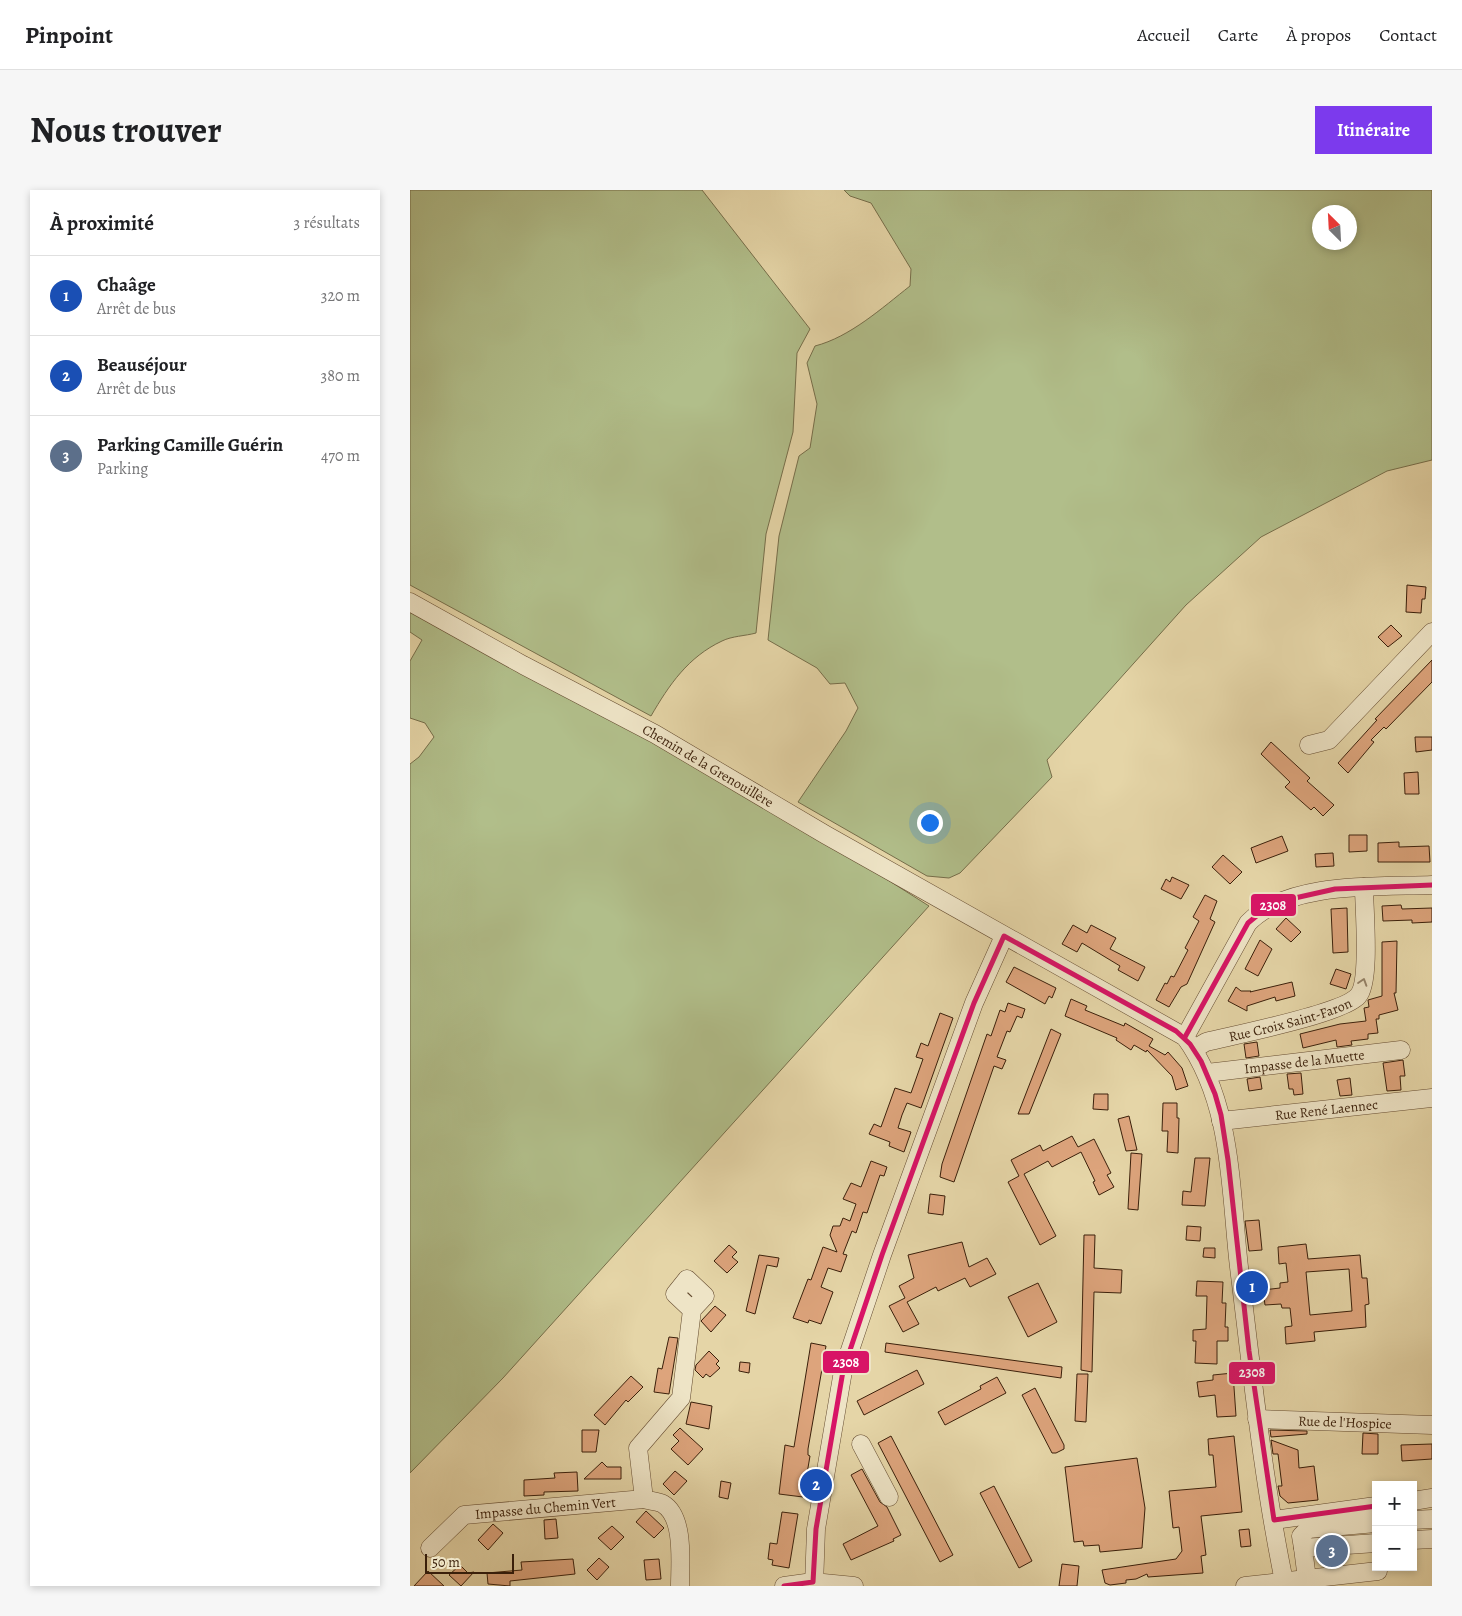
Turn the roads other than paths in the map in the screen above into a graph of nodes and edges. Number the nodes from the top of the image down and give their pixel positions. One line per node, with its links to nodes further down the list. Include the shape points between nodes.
1 (410, 602): 6 (street, Chemin de la Grenouillère, via 655,734)
2 (1432, 632): 3 (street, via 1329,740)
3 (1309, 744)
4 (1432, 885): 5 (street)
5 (1364, 887): 7 (street, via 1316,892 1278,904 1248,923); 7 (street, Rue Croix Saint-Faron, one-way to 5, via 1206,1042 1337,1009 1358,996 1366,975)
6 (1004, 936): 7 (street, Chemin de la Grenouillère); 32 (street, via 971,1012 843,1371 816,1529)
7 (1189, 1043): 9 (street)
8 (1401, 1050): 9 (street, Impasse de la Muette)
9 (1207, 1073): 11 (street)
10 (1432, 1098): 11 (street, Rue René Laennec)
11 (1222, 1121): 13 (street)
12 (692, 1310): 18 (street, via 681,1398 638,1448)
13 (1257, 1419): 14 (street, Rue de l'Hospice); 22 (street)
14 (1432, 1425)
15 (861, 1444): 16 (street)
16 (889, 1497)
17 (1432, 1498): 19 (street)
18 (644, 1499): 28 (street, Impasse du Chemin Vert, via 464,1515); 34 (street, via 663,1504 679,1530)
19 (1417, 1500)
20 (1372, 1507): 22 (street)
21 (1432, 1519): 23 (street)
22 (1274, 1520): 33 (street)
23 (1417, 1520)
24 (1372, 1523): 29 (street, via 1308,1529 1301,1536)
25 (1432, 1539): 26 (street)
26 (1417, 1540)
27 (1372, 1543): 29 (street)
28 (430, 1548)
29 (1303, 1548): 31 (street)
30 (1378, 1571): 31 (street)
31 (1307, 1579): 33 (street)
32 (813, 1584): 35 (street); 36 (street)
33 (1285, 1584): 37 (street)
34 (680, 1586)
35 (784, 1586)
36 (854, 1586)
37 (1245, 1586)

